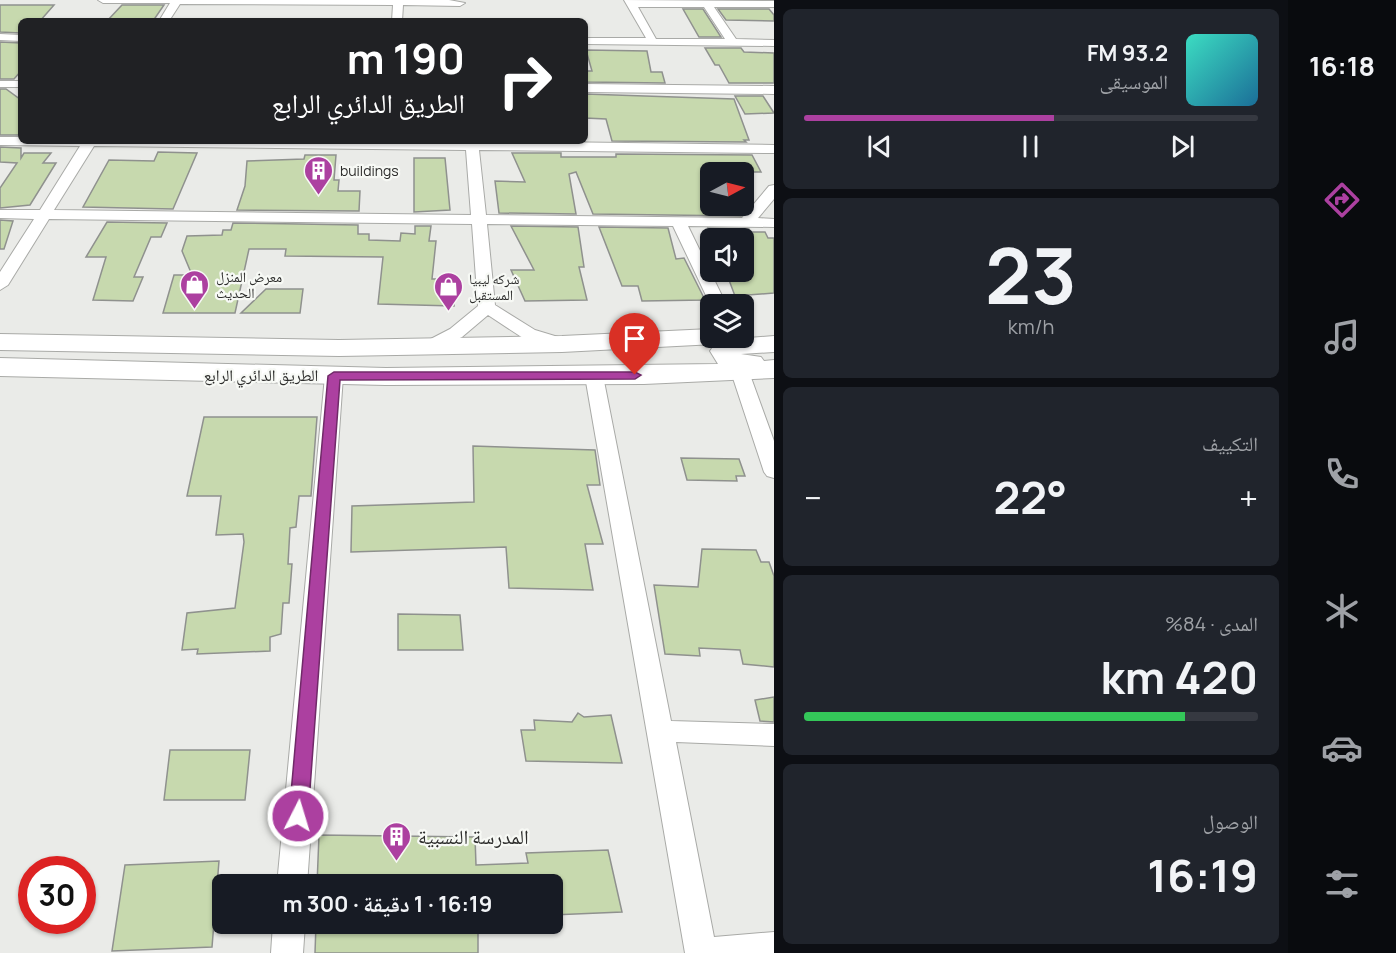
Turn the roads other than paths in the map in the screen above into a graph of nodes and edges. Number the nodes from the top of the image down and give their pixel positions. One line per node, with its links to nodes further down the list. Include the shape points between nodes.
1 (103, 0): 2 (street)
2 (177, 0): 3 (street); 8 (street)
3 (398, 1): 7 (street); 9 (street)
4 (630, 2): 5 (street); 13 (street)
5 (705, 2): 6 (street); 14 (street)
6 (774, 4)
7 (460, 5)
8 (166, 18)
9 (397, 18)
10 (0, 37): 11 (street)
11 (18, 38)
12 (588, 41): 13 (street)
13 (653, 42): 14 (street)
14 (732, 42): 15 (street)
15 (774, 43)
16 (0, 84): 17 (street)
17 (18, 84)
18 (588, 88): 19 (street)
19 (774, 90)
20 (0, 141): 21 (street)
21 (18, 141)
22 (88, 144): 27 (street)
23 (473, 144): 24 (street); 28 (street)
24 (774, 149)
25 (774, 189): 30 (street)
26 (0, 214): 27 (street)
27 (44, 215): 28 (street); 32 (street)
28 (479, 219): 29 (street); 34 (street)
29 (678, 222): 30 (street); 33 (street)
30 (747, 222): 31 (street)
31 (774, 222)
32 (0, 285)
33 (713, 294)
34 (487, 307): 39 (street, via 529,334); 42 (street, via 456,333)
35 (774, 335): 36 (main road)
36 (754, 336)
37 (700, 338): 39 (main road, الطريق الدائري الرابع)
38 (0, 342): 42 (main road, الطريق الدائري الرابع)
39 (562, 344): 41 (main road, الطريق الدائري الرابع)
40 (774, 344): 43 (main road, via 731,346 724,351 728,358 741,363)
41 (477, 346): 42 (main road, الطريق الدائري الرابع); 49 (main road, via 516,354 650,349 664,353 669,361 652,368 501,368)
42 (427, 348)
43 (774, 362)
44 (0, 367): 47 (main road, الطريق الدائري الرابع)
45 (774, 369): 46 (main road, الطريق الدائري الرابع)
46 (740, 372): 48 (main road, الطريق الدائري الرابع); 50 (street)
47 (334, 376): 49 (main road, الطريق الدائري الرابع); 53 (street)
48 (594, 376): 49 (main road, الطريق الدائري الرابع); 51 (street)
49 (457, 377)
50 (774, 472)
51 (660, 731): 52 (street); 57 (street)
52 (774, 735)
53 (293, 874)
54 (288, 934): 56 (street)
55 (774, 947): 58 (street)
56 (287, 953)
57 (702, 953)
58 (707, 953)

